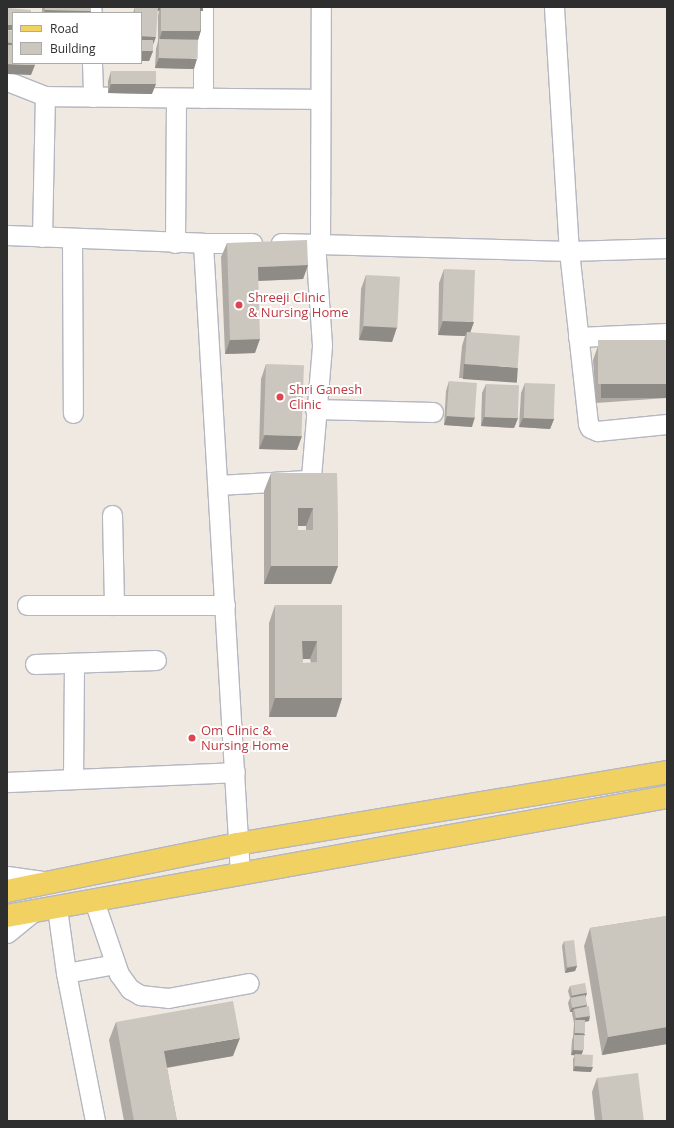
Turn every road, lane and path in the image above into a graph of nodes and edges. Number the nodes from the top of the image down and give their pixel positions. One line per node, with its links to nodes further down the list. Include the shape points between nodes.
1 (203, 7): 9 (street)
2 (321, 7): 10 (street)
3 (554, 7): 18 (street)
4 (92, 64): 7 (street)
5 (7, 81): 6 (street)
6 (45, 96): 7 (street); 12 (street)
7 (93, 97): 8 (street)
8 (176, 98): 9 (street); 14 (street)
9 (203, 98): 10 (street)
10 (320, 100): 16 (street)
11 (7, 235): 12 (street)
12 (42, 237): 13 (street)
13 (72, 239): 14 (street); 23 (street)
14 (175, 243): 15 (street)
15 (203, 243): 16 (street); 25 (street)
16 (318, 243): 18 (street); 21 (street, via 322,345)
17 (667, 248): 18 (street)
18 (569, 251): 20 (street)
19 (667, 333): 20 (street)
20 (578, 337): 24 (street, via 590,428 597,431)
21 (315, 409): 22 (street); 25 (street, via 310,479)
22 (433, 412)
23 (73, 413)
24 (667, 424)
25 (218, 485): 29 (street)
26 (112, 515): 28 (street)
27 (27, 605): 28 (street)
28 (114, 605): 29 (street)
29 (225, 605): 33 (street)
30 (156, 660): 31 (street)
31 (74, 662): 32 (street); 35 (street)
32 (35, 664)
33 (235, 772): 35 (street); 38 (street)
34 (667, 772): 38 (main road)
35 (73, 779): 36 (street)
36 (7, 782)
37 (667, 797): 39 (main road)
38 (237, 844): 39 (street); 41 (main road)
39 (240, 874): 43 (main road)
40 (7, 876): 41 (street)
41 (50, 882): 42 (main road)
42 (7, 891)
43 (94, 901): 44 (main road); 48 (street)
44 (57, 908): 45 (main road); 49 (street)
45 (34, 911): 46 (main road); 47 (street)
46 (7, 916)
47 (7, 933)
48 (115, 964): 49 (street); 50 (street, via 130,989 151,998 168,998)
49 (66, 973): 51 (street)
50 (249, 983)
51 (95, 1121)

